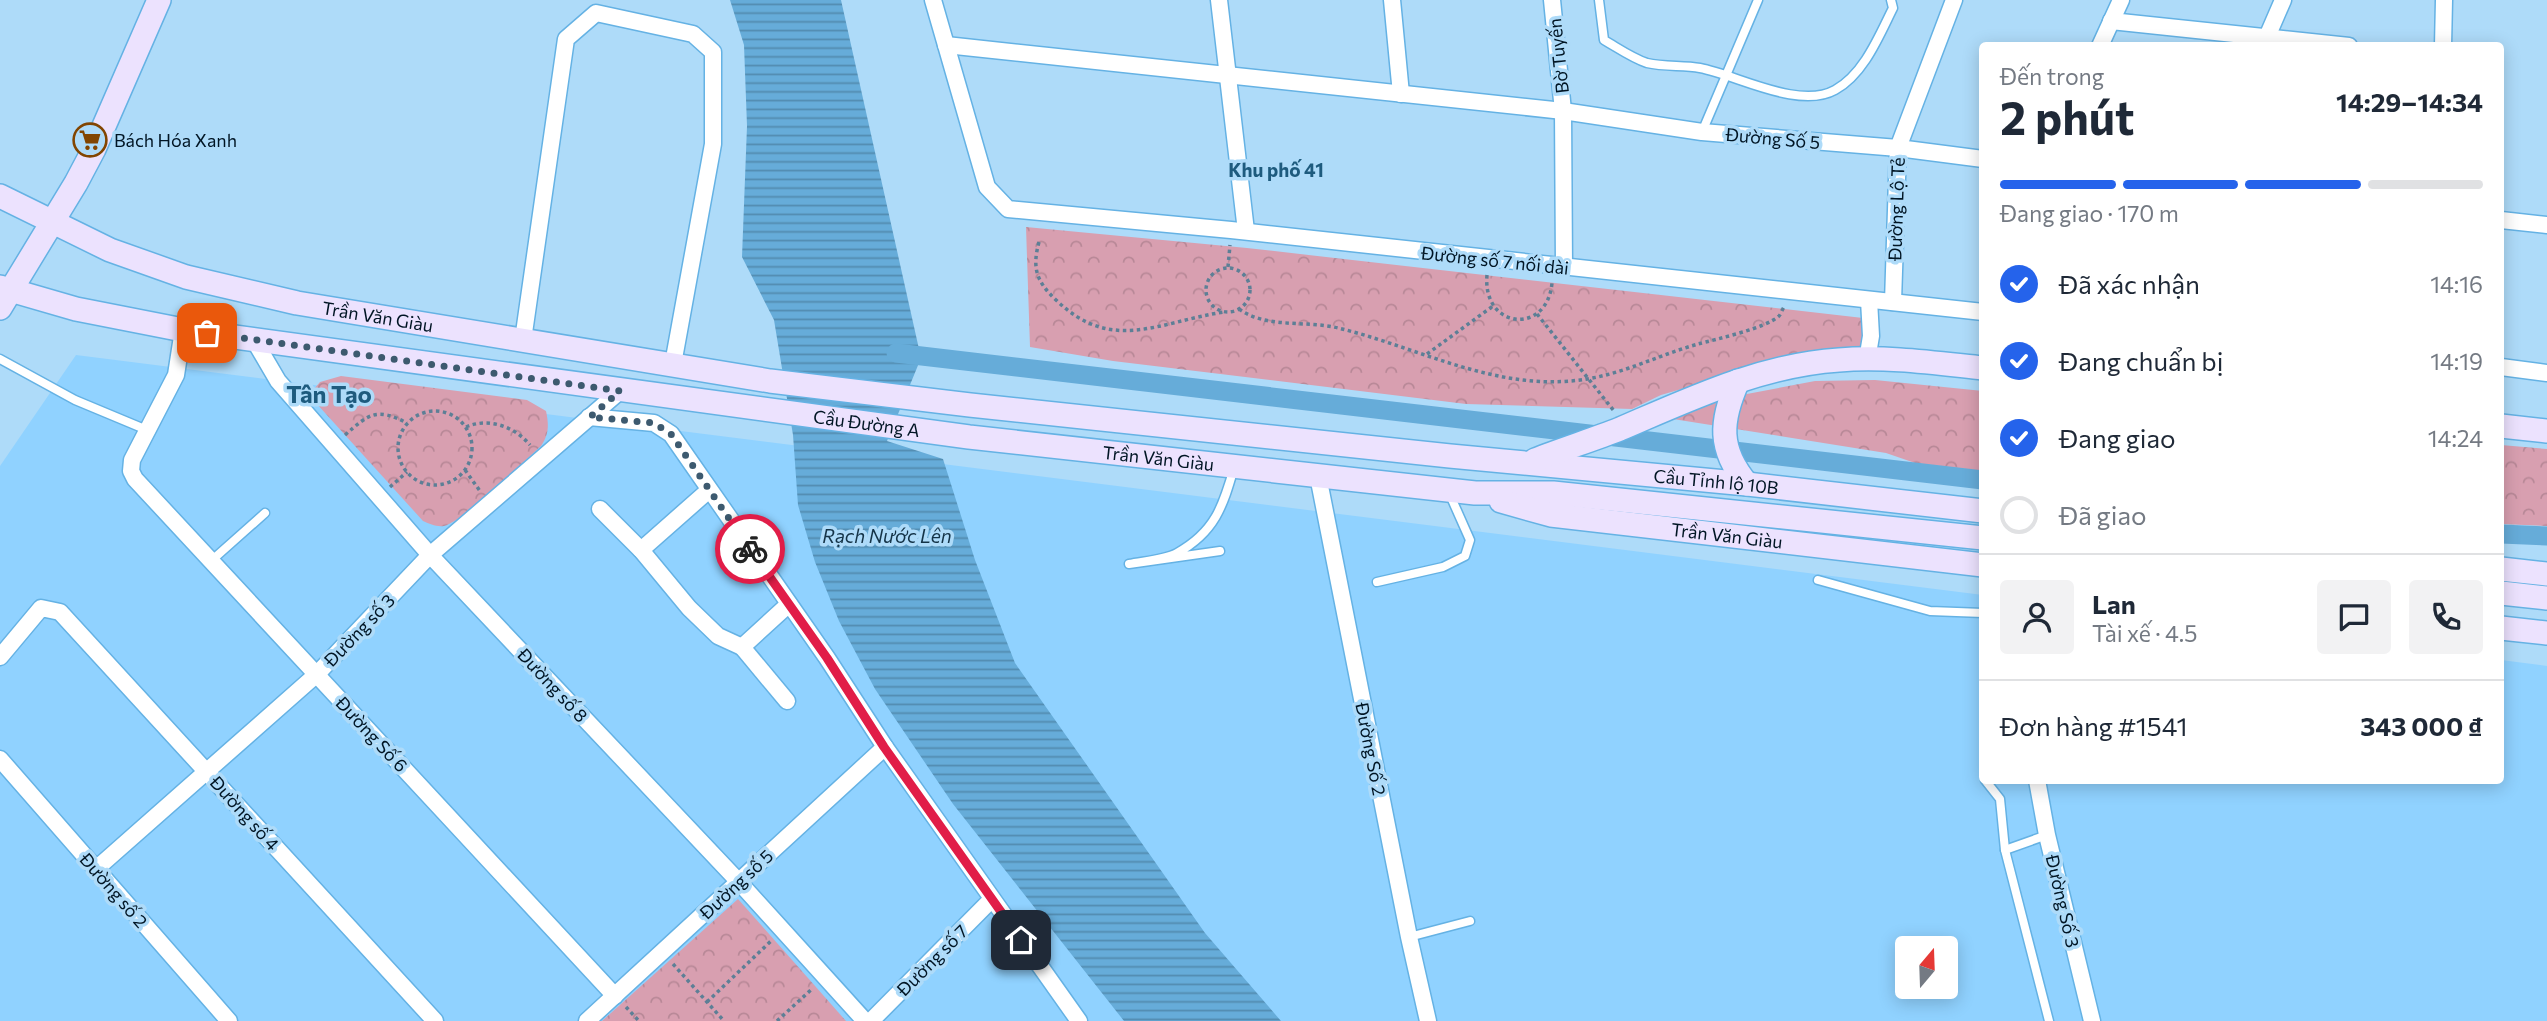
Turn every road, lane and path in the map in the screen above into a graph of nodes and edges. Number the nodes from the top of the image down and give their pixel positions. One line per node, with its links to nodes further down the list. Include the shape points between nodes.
1 (159, 0): 29 (main road, via 94,149)
2 (933, 0): 19 (street)
3 (1219, 0): 20 (street)
4 (1392, 0): 22 (street)
5 (1552, 0): 23 (street, Bờ Tuyến)
6 (1599, 0): 21 (lane, via 1604,40 1644,62 1700,68)
7 (1758, 0): 21 (lane)
8 (1891, 0): 21 (lane, via 1893,8 1867,59 1837,89 1819,97 1765,89)
9 (1954, 0): 25 (street, Đường Lộ Tẻ)
10 (2121, 0): 14 (street)
11 (2283, 0): 15 (street)
12 (2444, 0): 18 (street)
13 (598, 6): 46 (street, via 566,39); 50 (street, via 693,34 713,52 713,144)
14 (2111, 21): 15 (street); 16 (street)
15 (2267, 37): 17 (street)
16 (2102, 42)
17 (2313, 42)
18 (2444, 42)
19 (946, 45): 20 (street, Đường Số 5); 31 (street, Đường số 7 nối dài, via 987,187 1008,209)
20 (1228, 76): 22 (street, Đường Số 5); 31 (street)
21 (1726, 76): 24 (lane)
22 (1401, 94): 23 (street, Đường Số 5)
23 (1563, 111): 24 (street, Đường Số 5); 34 (street, Bờ Tuyến)
24 (1702, 132): 25 (street, Đường Số 5)
25 (1898, 148): 26 (street, Đường Số 5); 38 (street, Đường Lộ Tẻ)
26 (1979, 158)
27 (0, 196): 29 (main road, Trần Văn Giàu)
28 (2504, 220): 30 (street)
29 (53, 222): 36 (main road); 46 (main road, Trần Văn Giàu, via 110,250 186,277 297,303)
30 (2547, 225)
31 (1246, 231): 33 (street, Đường số 7 nối dài)
32 (1039, 242): 41 (path, via 1035,271 1045,290 1083,323 1124,332)
33 (1488, 259): 34 (street, Đường số 7 nối dài); 39 (path, via 1486,293)
34 (1559, 267): 35 (street, Đường số 7 nối dài); 43 (path, via 1545,306)
35 (1788, 291): 37 (street, Đường số 7 nối dài); 54 (path, via 1779,316 1760,325)
36 (3, 296): 44 (main road)
37 (1870, 300): 38 (street, Đường số 7 nối dài); 49 (street)
38 (1892, 302): 42 (street, Đường số 7 nối dài)
39 (1493, 306): 43 (path, via 1516,319); 47 (path)
40 (1239, 309): 41 (path); 41 (path, via 1249,297 1249,282 1239,270 1225,268 1208,279 1205,293 1212,306); 47 (path, via 1264,320 1335,327)
41 (1224, 312)
42 (1979, 312)
43 (1537, 314): 54 (path)
44 (183, 330): 45 (main road); 64 (street, via 176,375)
45 (254, 340): 57 (main road); 67 (street, Đường số 8, via 278,381)
46 (523, 340): 50 (main road, Trần Văn Giàu)
47 (1427, 354): 54 (path, via 1499,376 1549,382)
48 (0, 359): 64 (lane, via 75,400)
49 (1867, 359): 51 (main road); 56 (main road, via 1795,366)
50 (673, 364): 55 (main road, Trần Văn Giàu)
51 (1979, 368)
52 (2504, 368): 53 (street)
53 (2547, 373)
54 (1588, 379): 61 (path)
55 (770, 381): 58 (main road, Cầu Đường A)
56 (1729, 388): 61 (main road); 74 (main road, via 1724,437 1728,457)
57 (620, 391): 59 (street, Đường số 3); 66 (main road, Cầu Đường A)
58 (970, 405): 68 (main road, Trần Văn Giàu)
59 (590, 417): 69 (street, Đường số 3); 75 (street, via 654,423 671,434)
60 (407, 423): 63 (path, via 422,412 435,410 458,418); 67 (path, via 383,414 367,416); 72 (path, via 398,453 410,476 421,483 444,484)
61 (1626, 426): 70 (main road)
62 (2504, 426): 65 (main road)
63 (466, 427): 69 (path, via 481,423 507,427); 72 (path, via 473,449)
64 (147, 430): 87 (street, Đường Số 6, via 131,471)
65 (2547, 431)
66 (970, 437): 71 (main road, Trần Văn Giàu)
67 (334, 445): 86 (street, Đường số 8)
68 (1450, 456): 70 (main road, Cầu Tỉnh lộ 10B)
69 (542, 458): 79 (street, Đường số 3)
70 (1529, 462): 74 (main road, Cầu Tỉnh lộ 10B)
71 (1234, 467): 73 (main road, Trần Văn Giàu); 85 (lane, via 1224,505 1207,531 1176,554 1129,564)
72 (465, 470): 79 (path)
73 (1318, 476): 76 (main road, Trần Văn Giàu); 115 (street, Đường Số 2)
74 (1747, 484): 81 (main road, Cầu Tỉnh lộ 10B)
75 (709, 490): 84 (street); 95 (street)
76 (1447, 490): 77 (main road, Trần Văn Giàu); 92 (lane, via 1471,540 1465,556 1443,567)
77 (1475, 493): 78 (main road, Trần Văn Giàu); 88 (main road, Trần Văn Giàu, via 1551,515)
78 (1512, 493): 83 (main road, Cầu Tỉnh lộ 10B, via 1553,493)
79 (489, 504): 86 (street, Đường số 3)
80 (600, 509): 84 (street)
81 (1979, 511)
82 (265, 513): 87 (lane)
83 (1979, 538)
84 (641, 550): 99 (street, via 718,636)
85 (1220, 551)
86 (430, 555): 101 (street, Đường số 3); 111 (street, Đường số 8)
87 (211, 561): 101 (street, Đường Số 6)
88 (1979, 565)
89 (2504, 569): 90 (main road)
90 (2547, 575)
91 (1818, 580): 96 (lane, via 1930,611)
92 (1377, 582)
93 (2504, 593): 94 (main road)
94 (2547, 598)
95 (789, 604): 99 (street); 103 (street)
96 (1979, 613)
97 (2504, 628): 98 (main road)
98 (2547, 633)
99 (742, 647): 102 (street)
100 (0, 657): 105 (street, Đường số 4, via 41,608 60,612)
101 (317, 674): 105 (street, Đường số 3); 118 (street, Đường Số 6)
102 (787, 701)
103 (884, 747): 111 (street, Đường số 5); 112 (street)
104 (0, 759): 110 (street, Đường số 2)
105 (207, 771): 110 (street, Đường số 3); 121 (street, Đường số 4)
106 (1987, 784): 109 (lane, via 2000,799)
107 (2038, 784): 108 (street, Đường Số 3)
108 (2047, 835): 109 (lane); 130 (street, Đường Số 3)
109 (2005, 850): 129 (lane)
110 (96, 869): 120 (street, Đường số 2)
111 (739, 881): 114 (street, Đường số 8); 116 (street, Đường số 5)
112 (992, 899): 126 (street, Đường số 7); 127 (street)
113 (1470, 921): 115 (lane)
114 (783, 930): 117 (street, Đường số 8); 119 (path)
115 (1409, 937): 128 (street, Đường Số 2)
116 (662, 952): 118 (street, Đường số 5); 119 (path)
117 (825, 977): 124 (path); 125 (street, Đường số 8)
118 (615, 996): 122 (street, Đường số 5)
119 (706, 1002): 123 (path)
120 (228, 1021)
121 (435, 1021)
122 (587, 1021)
123 (724, 1021)
124 (777, 1021)
125 (865, 1021)
126 (871, 1021)
127 (1079, 1021)
128 (1429, 1021)
129 (2049, 1021)
130 (2092, 1021)

